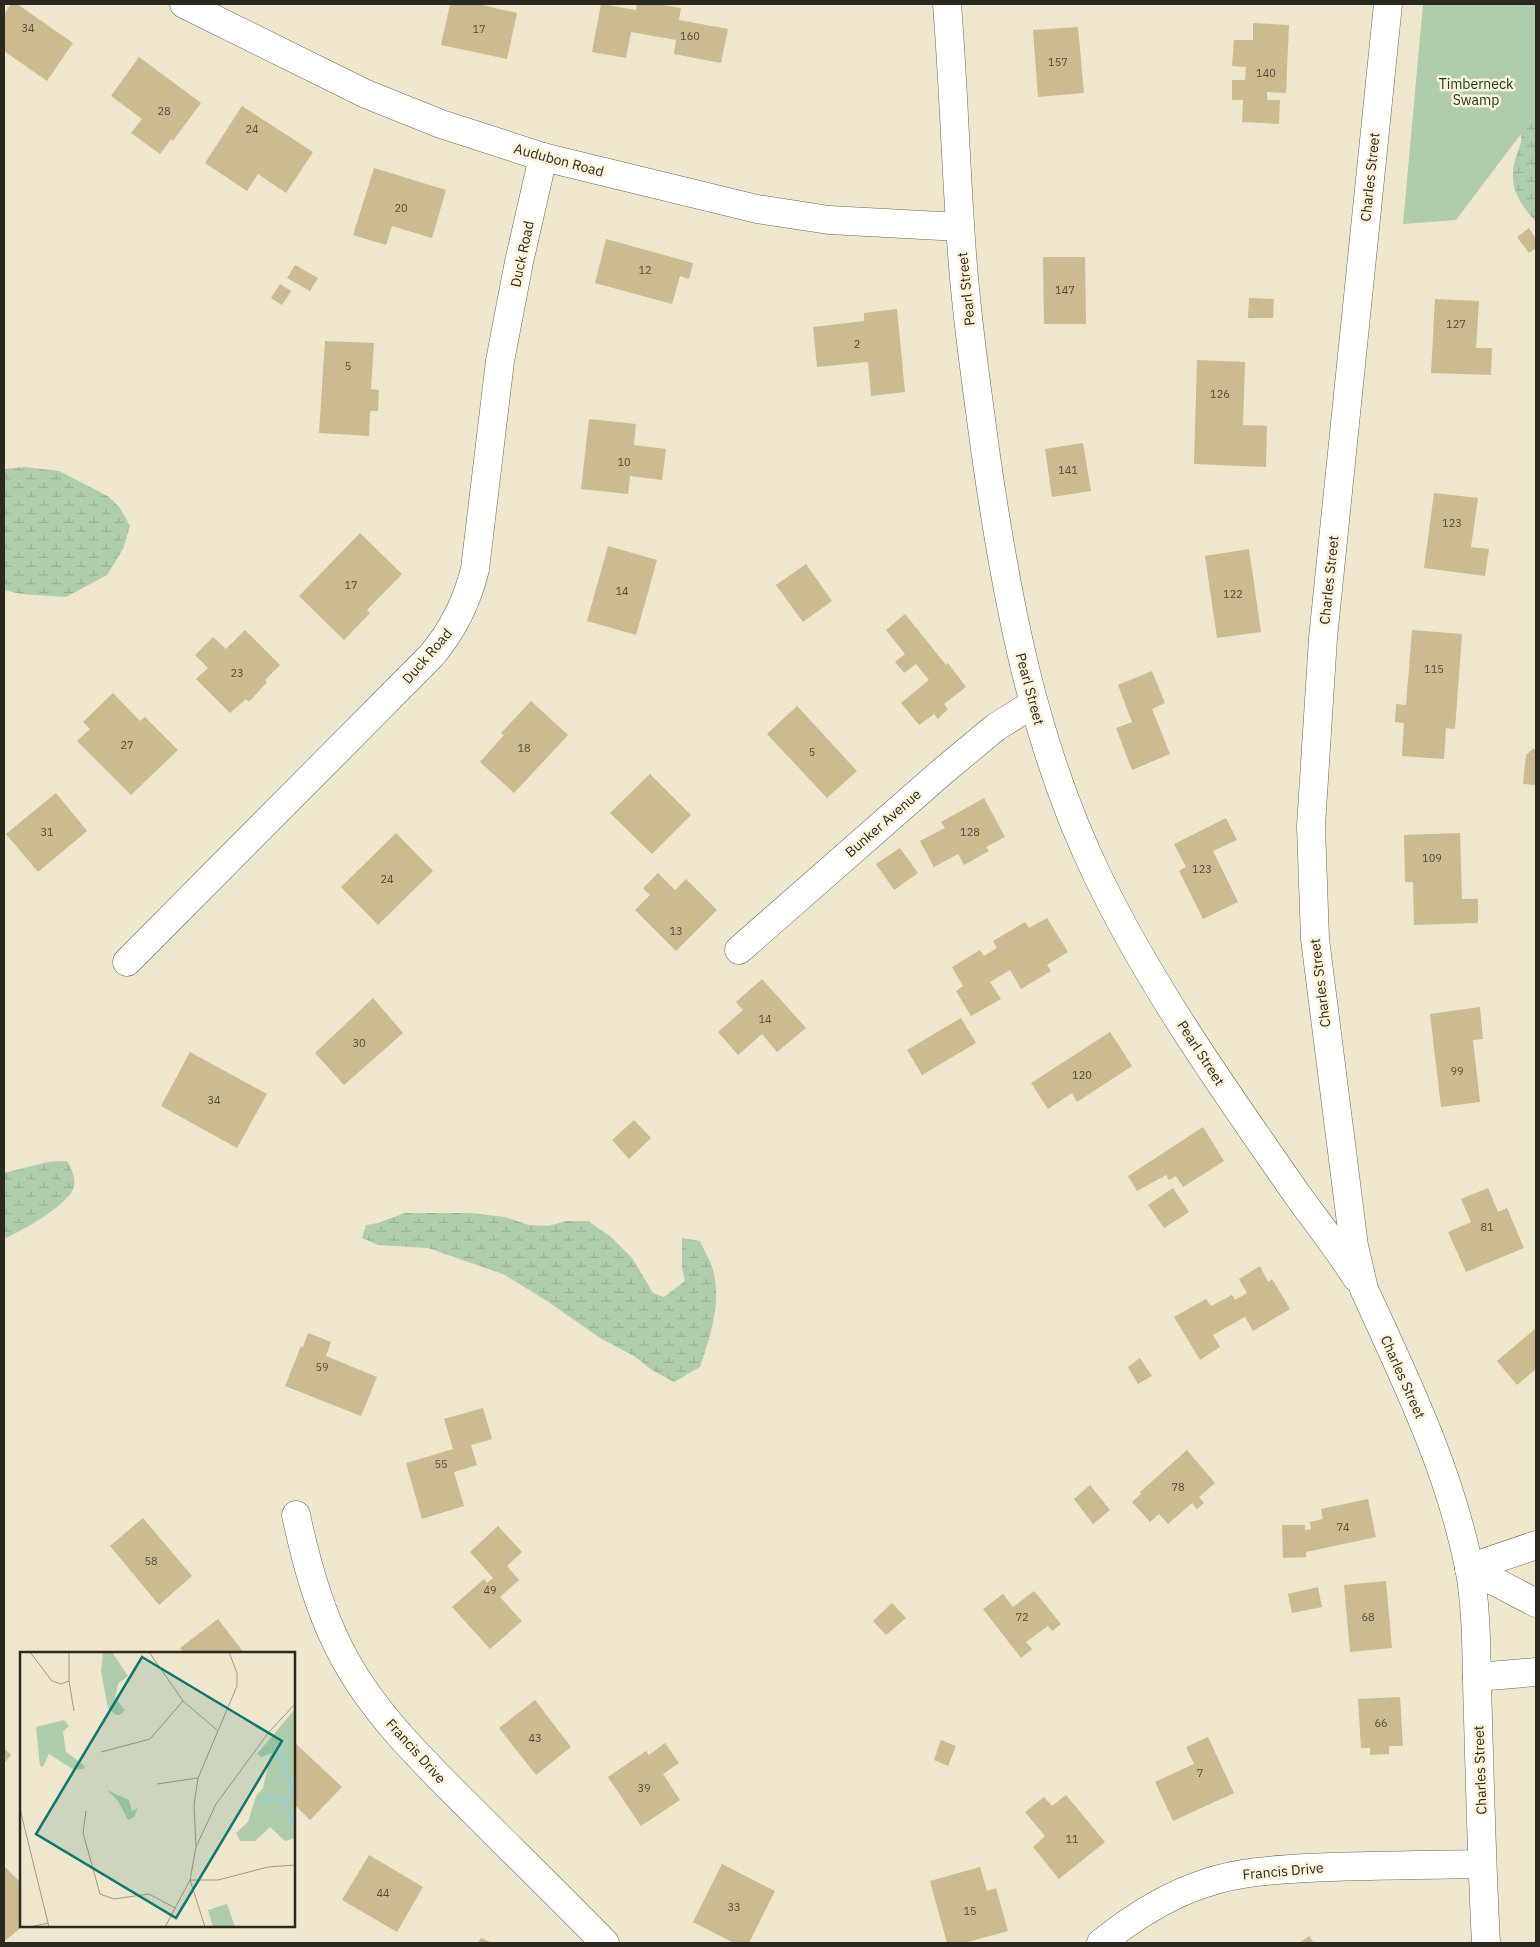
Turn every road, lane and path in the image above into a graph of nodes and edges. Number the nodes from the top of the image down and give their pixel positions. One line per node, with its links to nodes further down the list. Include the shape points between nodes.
1 (184, 4): 4 (street, Audubon Road, via 366,94 441,124)
2 (948, 4): 5 (street, Pearl Street)
3 (1388, 4): 9 (street, Charles Street, via 1323,638 1311,826 1312,895 1320,984 1354,1246)
4 (543, 157): 5 (street, Audubon Road, via 756,209 829,220); 8 (street, Duck Road, via 500,361 475,569 457,619 431,656)
5 (960, 227): 6 (street, Pearl Street, via 976,386 993,504 1011,609)
6 (1033, 704): 7 (street, Bunker Avenue, via 996,727 943,771); 9 (street, Pearl Street, via 1074,822 1132,943 1197,1048)
7 (739, 950)
8 (127, 962)
9 (1364, 1289): 12 (street, Charles Street, via 1434,1446 1448,1484)
10 (296, 1515): 17 (street, Francis Drive, via 306,1563 326,1618 340,1650 379,1710 424,1762)
11 (1536, 1545): 12 (street)
12 (1469, 1568): 13 (street); 15 (street, Charles Street)
13 (1536, 1603)
14 (1536, 1672): 15 (street)
15 (1476, 1677): 16 (street, Charles Street)
16 (1482, 1864): 18 (street, Francis Drive, via 1339,1866 1242,1874 1205,1883 1174,1896 1147,1910); 19 (street, Charles Street)
17 (605, 1943)
18 (1101, 1943)
19 (1486, 1943)

